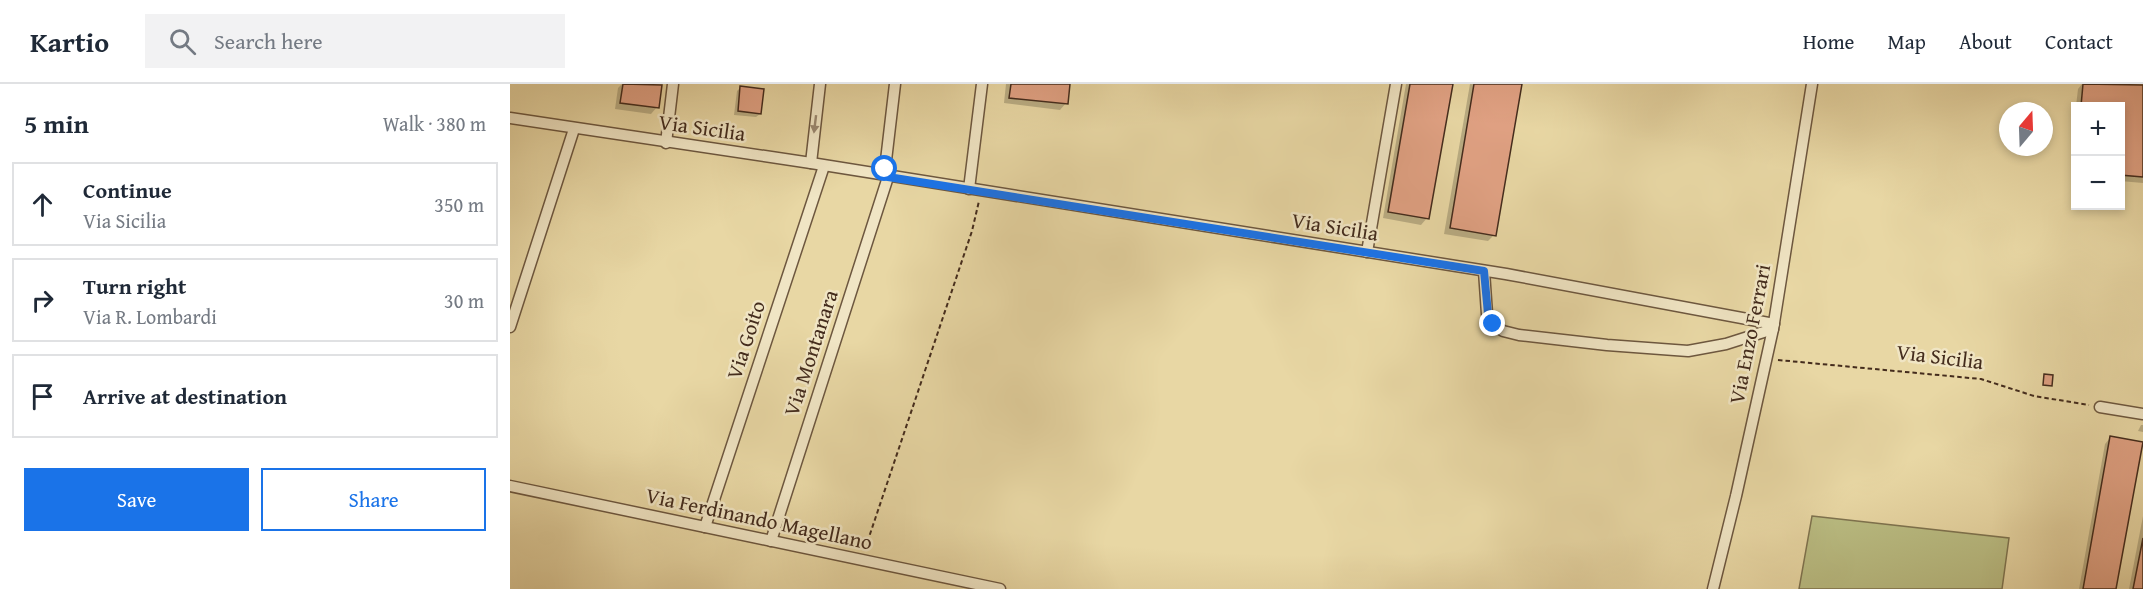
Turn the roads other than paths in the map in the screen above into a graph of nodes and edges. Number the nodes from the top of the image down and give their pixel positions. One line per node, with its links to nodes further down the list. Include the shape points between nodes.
1 (673, 84): 9 (street)
2 (820, 84): 10 (street, one-way to 10)
3 (895, 84): 12 (street, via 885,169)
4 (981, 84): 13 (street)
5 (1396, 84): 14 (street)
6 (1812, 84): 17 (street, Via Enzo Ferrari)
7 (510, 118): 8 (street, Via Sicilia)
8 (574, 129): 9 (street, Via Sicilia); 16 (street)
9 (666, 143): 10 (street, Via Sicilia)
10 (811, 163): 11 (street, Via Sicilia)
11 (824, 166): 12 (street, Via Sicilia); 21 (street, Via Goito)
12 (888, 177): 13 (street, Via Sicilia); 22 (street, Via Montanara)
13 (969, 189): 14 (street, Via Sicilia)
14 (1367, 252): 15 (street, Via Sicilia)
15 (1484, 271): 17 (street, Via Sicilia); 17 (street, via 1488,314 1493,324 1519,335 1688,351 1726,344)
16 (510, 327)
17 (1773, 327): 24 (street, Via Enzo Ferrari)
18 (2100, 407): 19 (street)
19 (2143, 414)
20 (510, 486): 21 (street, Via Ferdinando Magellano)
21 (705, 527): 22 (street, Via Ferdinando Magellano)
22 (771, 541): 23 (street, Via Ferdinando Magellano)
23 (1000, 589)
24 (1713, 589)

